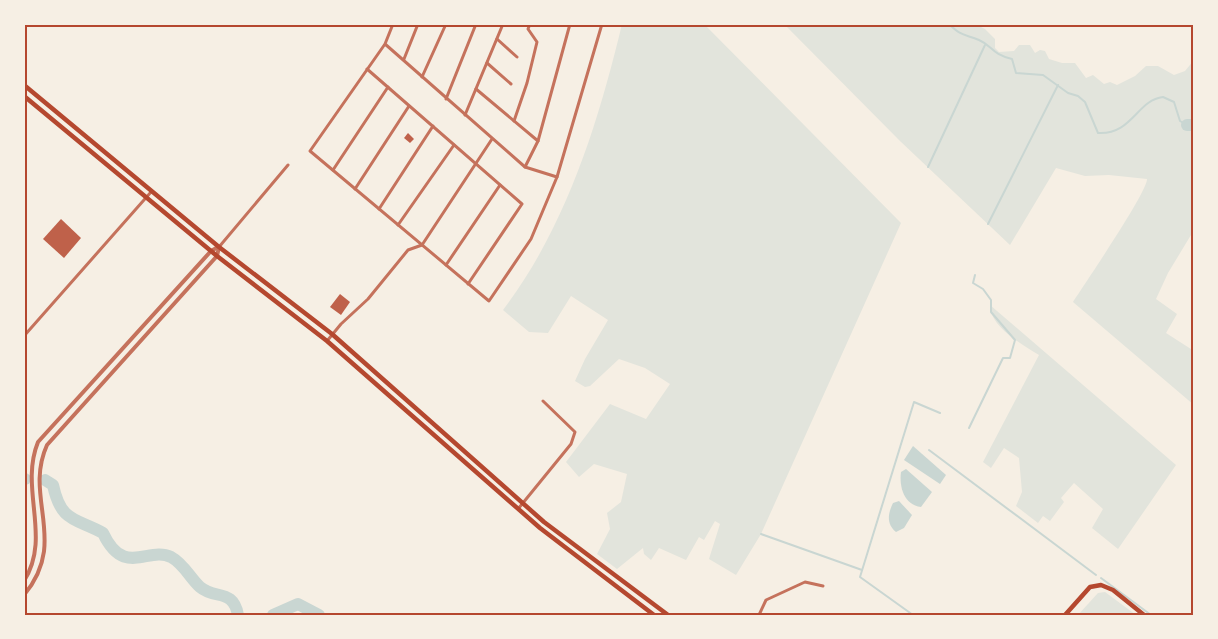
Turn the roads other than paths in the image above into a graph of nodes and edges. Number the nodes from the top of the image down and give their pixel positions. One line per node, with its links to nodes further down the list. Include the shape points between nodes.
1 (393, 24): 10 (street)
2 (418, 24): 12 (street)
3 (446, 24): 15 (street)
4 (476, 24): 21 (street)
5 (503, 24): 9 (street)
6 (530, 24): 24 (street, via 528,29 537,42)
7 (570, 24): 27 (street)
8 (602, 24): 33 (street)
9 (497, 39): 11 (street); 13 (street)
10 (385, 44): 12 (street); 14 (street)
11 (517, 57)
12 (404, 59): 15 (street)
13 (487, 63): 16 (street); 19 (street)
14 (367, 69): 18 (street); 32 (street, via 310,151)
15 (422, 77): 21 (street)
16 (511, 84)
17 (24, 85): 36 (main road)
18 (388, 87): 22 (street); 32 (street)
19 (476, 89): 23 (street); 24 (street)
20 (24, 96): 37 (main road)
21 (447, 99): 23 (street)
22 (410, 105): 25 (street); 35 (street)
23 (465, 115): 26 (street)
24 (514, 121): 27 (street)
25 (433, 126): 28 (street); 38 (street)
26 (492, 139): 29 (street); 31 (street)
27 (538, 141): 31 (street)
28 (454, 144): 29 (street); 39 (street)
29 (476, 164): 34 (street); 40 (street)
30 (288, 165): 41 (street)
31 (525, 167): 33 (street)
32 (333, 170): 35 (street)
33 (557, 177): 45 (street, via 531,239 489,301)
34 (500, 185): 44 (street); 45 (street, via 522,204)
35 (355, 189): 38 (street)
36 (151, 192): 37 (street); 41 (main road)
37 (146, 198): 42 (main road); 47 (street)
38 (379, 209): 39 (street)
39 (398, 225): 40 (street)
40 (422, 245): 44 (street); 46 (street, via 408,250 368,299)
41 (219, 247): 42 (street); 43 (street); 46 (main road)
42 (211, 251): 43 (main road); 52 (street, via 38,442 31,484 36,546)
43 (217, 256): 48 (main road); 54 (street, via 47,445 39,482 46,530 44,556 39,574)
44 (446, 265): 45 (street)
45 (468, 284)
46 (332, 334): 48 (street); 50 (main road)
47 (24, 336)
48 (327, 341): 51 (main road)
49 (543, 401): 50 (street, via 575,432 571,444)
50 (523, 503): 51 (street); 56 (main road, via 586,556)
51 (518, 509): 55 (main road)
52 (24, 581)
53 (823, 586): 57 (street, via 805,582 766,600)
54 (24, 595)
55 (654, 615)
56 (668, 615)
57 (759, 615)
58 (1065, 615): 59 (main road, via 1090,588 1101,585)
59 (1144, 615)

